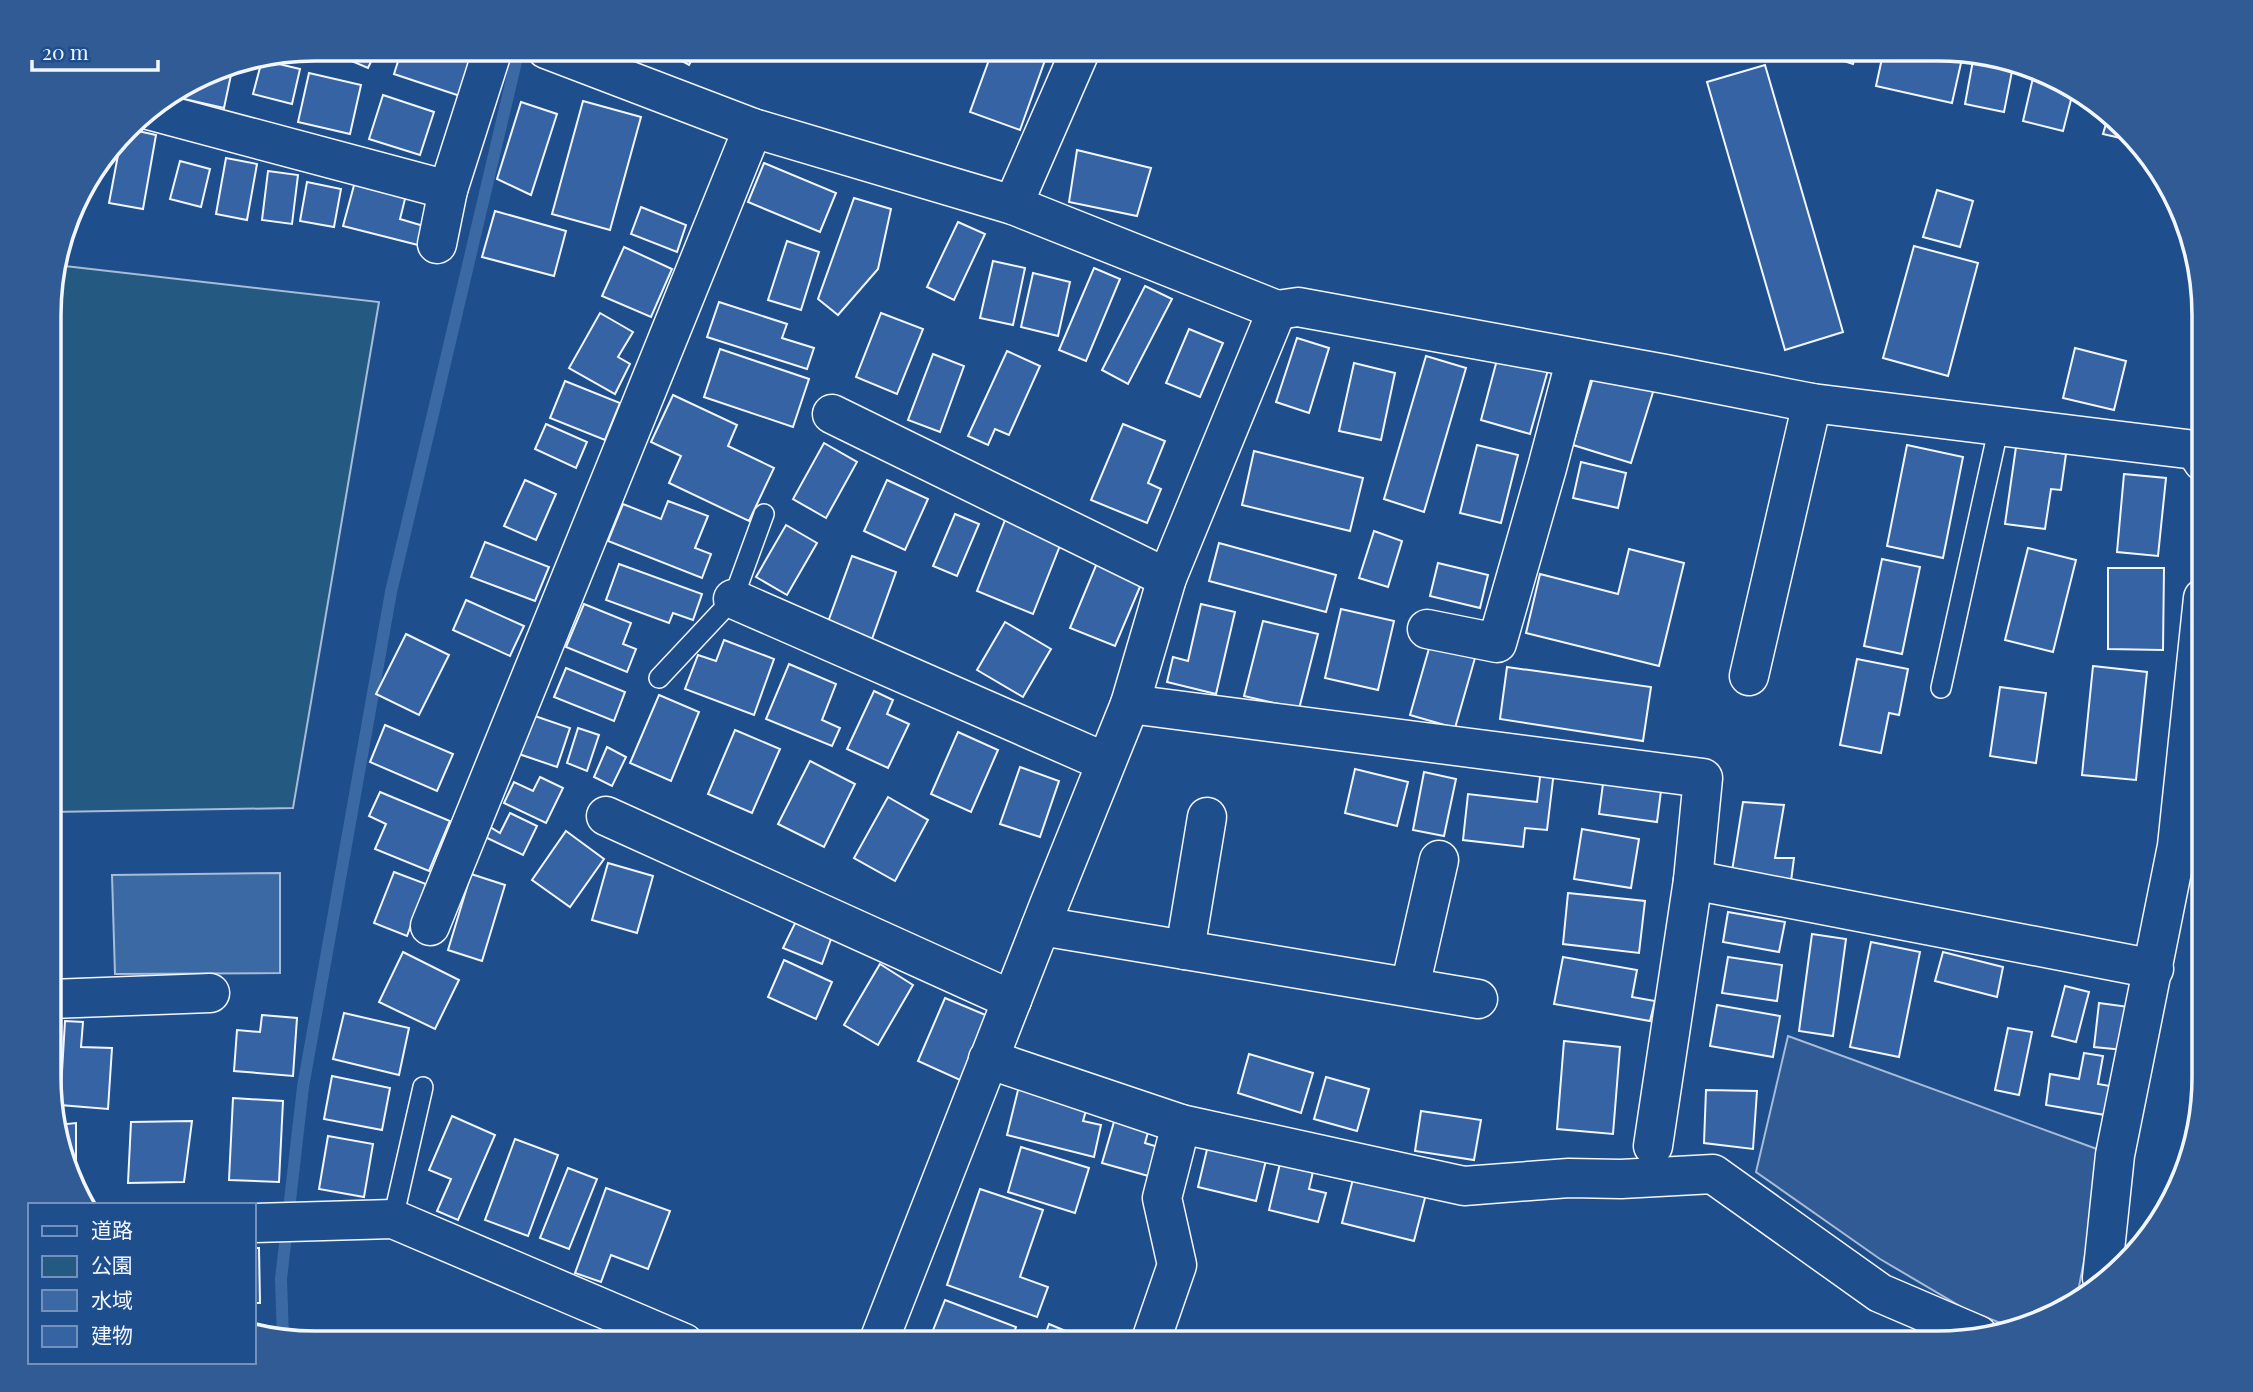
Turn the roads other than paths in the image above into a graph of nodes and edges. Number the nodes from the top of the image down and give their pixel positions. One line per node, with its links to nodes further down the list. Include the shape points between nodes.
1 (490, 61): 6 (street)
2 (582, 61): 5 (street)
3 (1076, 61): 7 (street)
4 (162, 114): 6 (street)
5 (753, 128): 7 (street); 29 (street)
6 (448, 190): 8 (street)
7 (1013, 205): 9 (street)
8 (437, 244)
9 (1277, 310): 10 (street, via 1298,307); 16 (street)
10 (1576, 358): 11 (street); 18 (street, via 1497,642)
11 (1812, 404): 13 (street); 19 (street)
12 (832, 414): 16 (street)
13 (1999, 426): 14 (street); 21 (lane)
14 (2192, 453)
15 (764, 514): 17 (lane)
16 (1167, 578): 23 (street)
17 (733, 599): 20 (lane); 24 (street)
18 (1427, 629)
19 (1749, 676)
20 (659, 678)
21 (1941, 688)
22 (2192, 703): 32 (street, via 2177,846)
23 (1130, 704): 24 (street); 28 (street, via 1703,778)
24 (1105, 762): 30 (street)
25 (606, 816): 37 (street)
26 (1207, 817): 31 (street)
27 (1439, 860): 33 (street)
28 (1693, 880): 32 (street); 41 (street)
29 (430, 926)
30 (1041, 926): 31 (street); 37 (street)
31 (1185, 950): 33 (street)
32 (2154, 969): 44 (street, via 2115,1155)
33 (1410, 987): 36 (street)
34 (209, 993): 35 (street)
35 (61, 999)
36 (1478, 999)
37 (1012, 1000): 38 (street)
38 (988, 1059): 40 (street); 47 (street)
39 (423, 1087): 42 (lane)
40 (1181, 1125): 45 (street, via 1464,1186 1713,1174 1880,1293); 48 (street, via 1162,1198 1177,1265)
41 (1653, 1146)
42 (393, 1219): 43 (street); 46 (street)
43 (256, 1223)
44 (2103, 1270)
45 (1965, 1329)
46 (656, 1331)
47 (883, 1331)
48 (1154, 1331)

